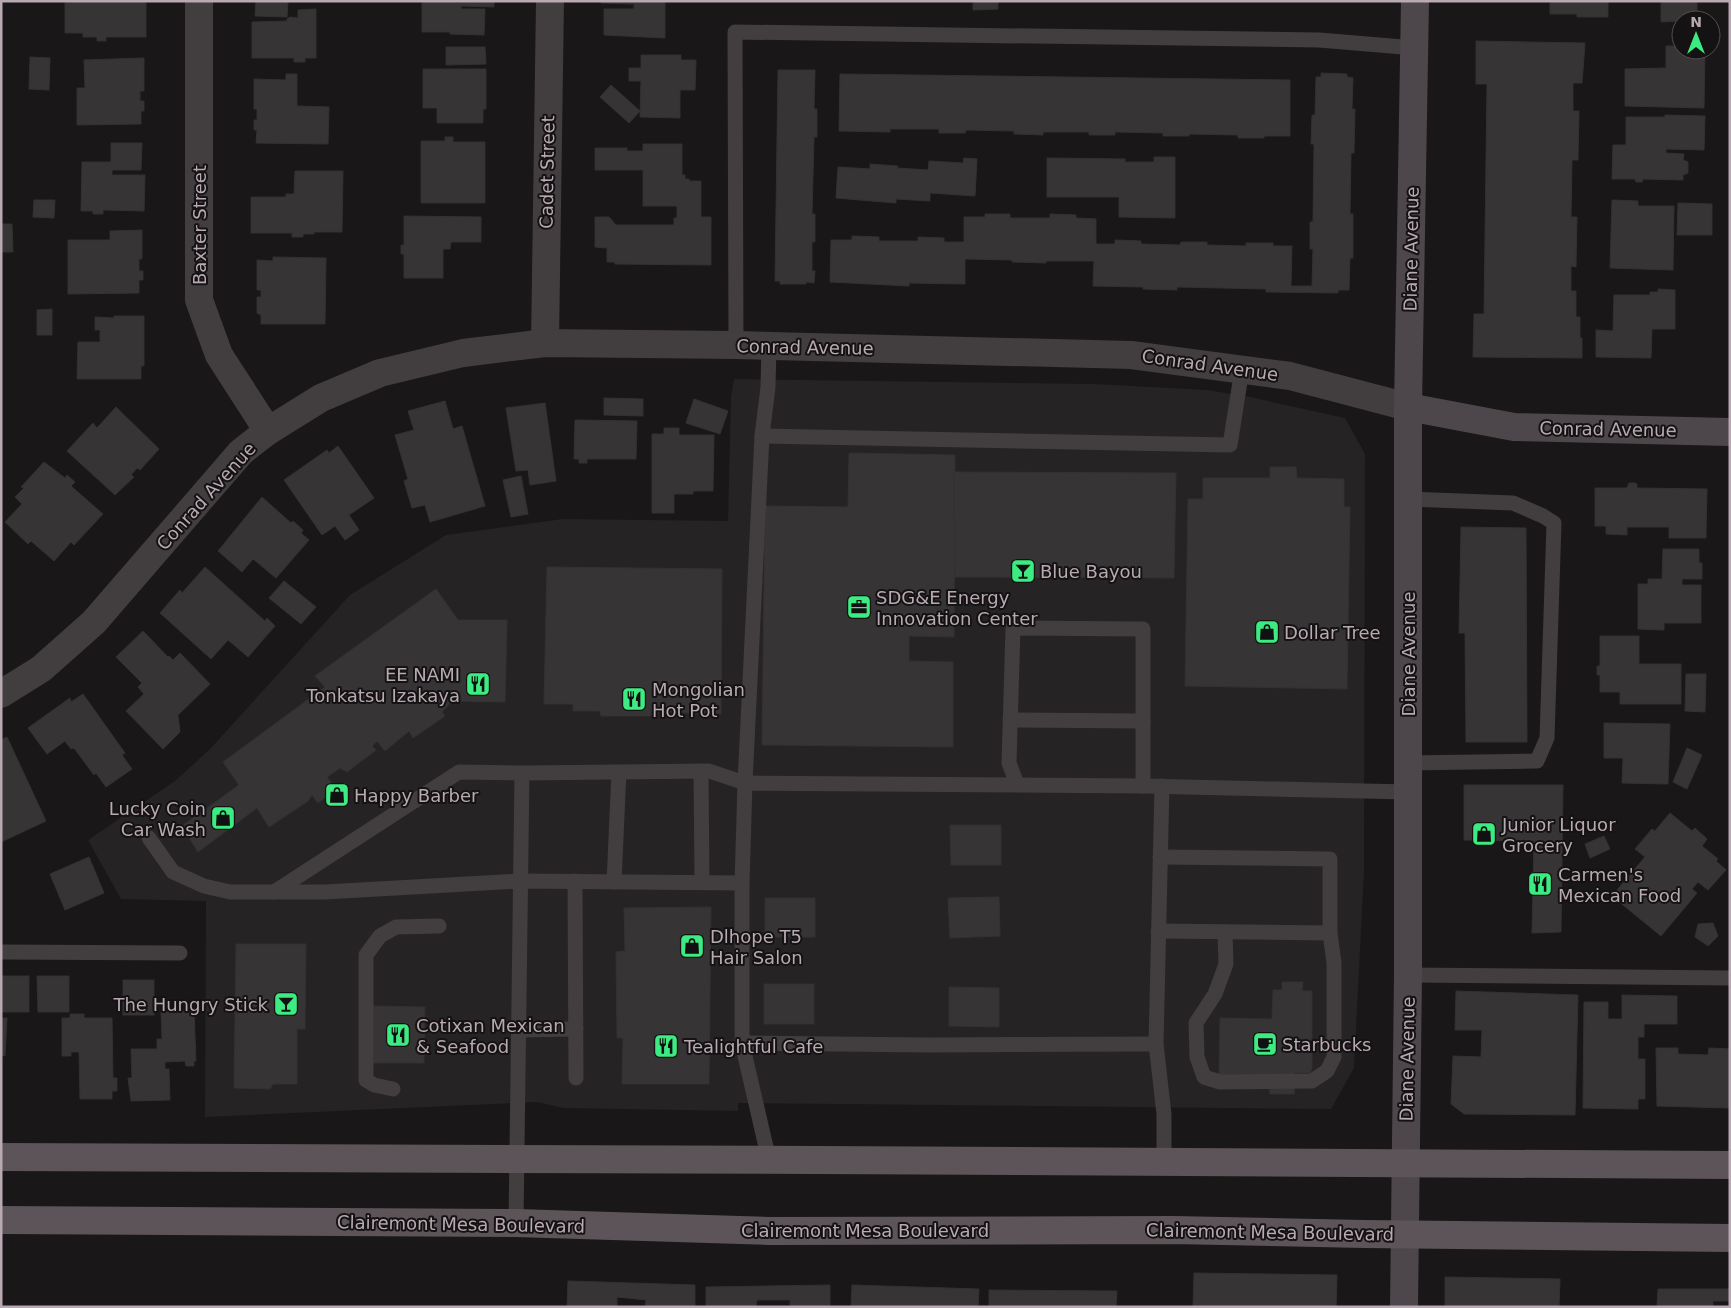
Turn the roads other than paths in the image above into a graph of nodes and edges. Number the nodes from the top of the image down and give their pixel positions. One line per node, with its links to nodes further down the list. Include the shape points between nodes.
1 (199, 1): 10 (street, Baxter Street, via 199,300 219,355)
2 (550, 1): 5 (street, Cadet Street)
3 (1415, 1): 4 (street, Diane Avenue)
4 (1415, 48): 6 (lane, via 1319,40 735,32); 9 (street, Diane Avenue)
5 (545, 343): 6 (street, Conrad Avenue); 10 (street, Conrad Avenue, via 463,353 380,372 321,398)
6 (736, 345): 7 (street, Conrad Avenue)
7 (769, 346): 8 (street, Conrad Avenue, via 1131,355); 12 (lane)
8 (1242, 370): 9 (street, Conrad Avenue, via 1290,376); 12 (lane, via 1230,445)
9 (1408, 407): 11 (street, Conrad Avenue, via 1514,427); 13 (street, Diane Avenue)
10 (268, 431): 14 (street, Conrad Avenue, via 241,452 94,622 41,669)
11 (1730, 432)
12 (762, 436): 21 (lane)
13 (1408, 499): 17 (street, Diane Avenue); 17 (lane, via 1513,502 1554,524 1546,738 1537,761)
14 (1, 694)
15 (1010, 720): 16 (lane); 16 (lane, via 1013,628 1022,628 1143,629); 22 (lane, via 1009,763)
16 (1143, 721): 23 (lane)
17 (1408, 763): 25 (street, Diane Avenue)
18 (701, 771): 19 (lane); 21 (lane); 31 (lane)
19 (619, 772): 20 (lane); 30 (lane)
20 (522, 773): 28 (lane); 33 (lane, via 459,772)
21 (745, 783): 22 (lane); 32 (lane)
22 (1017, 784): 23 (lane)
23 (1143, 786): 24 (lane)
24 (1162, 786): 25 (lane); 27 (lane)
25 (1408, 792): 40 (street, Diane Avenue)
26 (149, 838): 33 (lane, via 172,872 204,886 230,892)
27 (1160, 857): 35 (lane); 37 (lane, via 1330,859)
28 (520, 881): 29 (lane); 33 (lane); 42 (lane)
29 (575, 881): 30 (lane); 43 (lane)
30 (614, 882): 31 (lane)
31 (702, 882): 32 (lane)
32 (742, 883): 44 (lane)
33 (273, 892)
34 (440, 926): 47 (lane, via 396,927 380,936 366,955 366,1080)
35 (1158, 931): 36 (lane); 45 (lane)
36 (1225, 932): 37 (lane); 37 (lane, via 1226,964 1215,994 1196,1023 1197,1057 1204,1076 1220,1082 1312,1081 1327,1071 1334,1057 1334,963)
37 (1330, 933)
38 (1, 952): 39 (lane)
39 (180, 953)
40 (1408, 975): 41 (lane); 52 (street, Diane Avenue)
41 (1730, 978)
42 (518, 1030): 43 (lane); 49 (lane)
43 (576, 1030): 46 (lane)
44 (742, 1043): 45 (lane); 50 (lane)
45 (1156, 1044): 51 (lane, via 1164,1114)
46 (576, 1078)
47 (393, 1089)
48 (1, 1157): 49 (main road)
49 (517, 1160): 50 (main road); 55 (lane)
50 (770, 1160): 51 (main road)
51 (1164, 1162): 52 (main road)
52 (1405, 1162): 53 (main road); 56 (street, Diane Avenue)
53 (1730, 1165)
54 (1, 1220): 55 (main road, Clairemont Mesa Boulevard)
55 (516, 1223): 56 (main road, Clairemont Mesa Boulevard, via 770,1231 1173,1230)
56 (1404, 1235): 57 (main road, Clairemont Mesa Boulevard); 58 (street, Diane Avenue)
57 (1730, 1238)
58 (1404, 1307)

